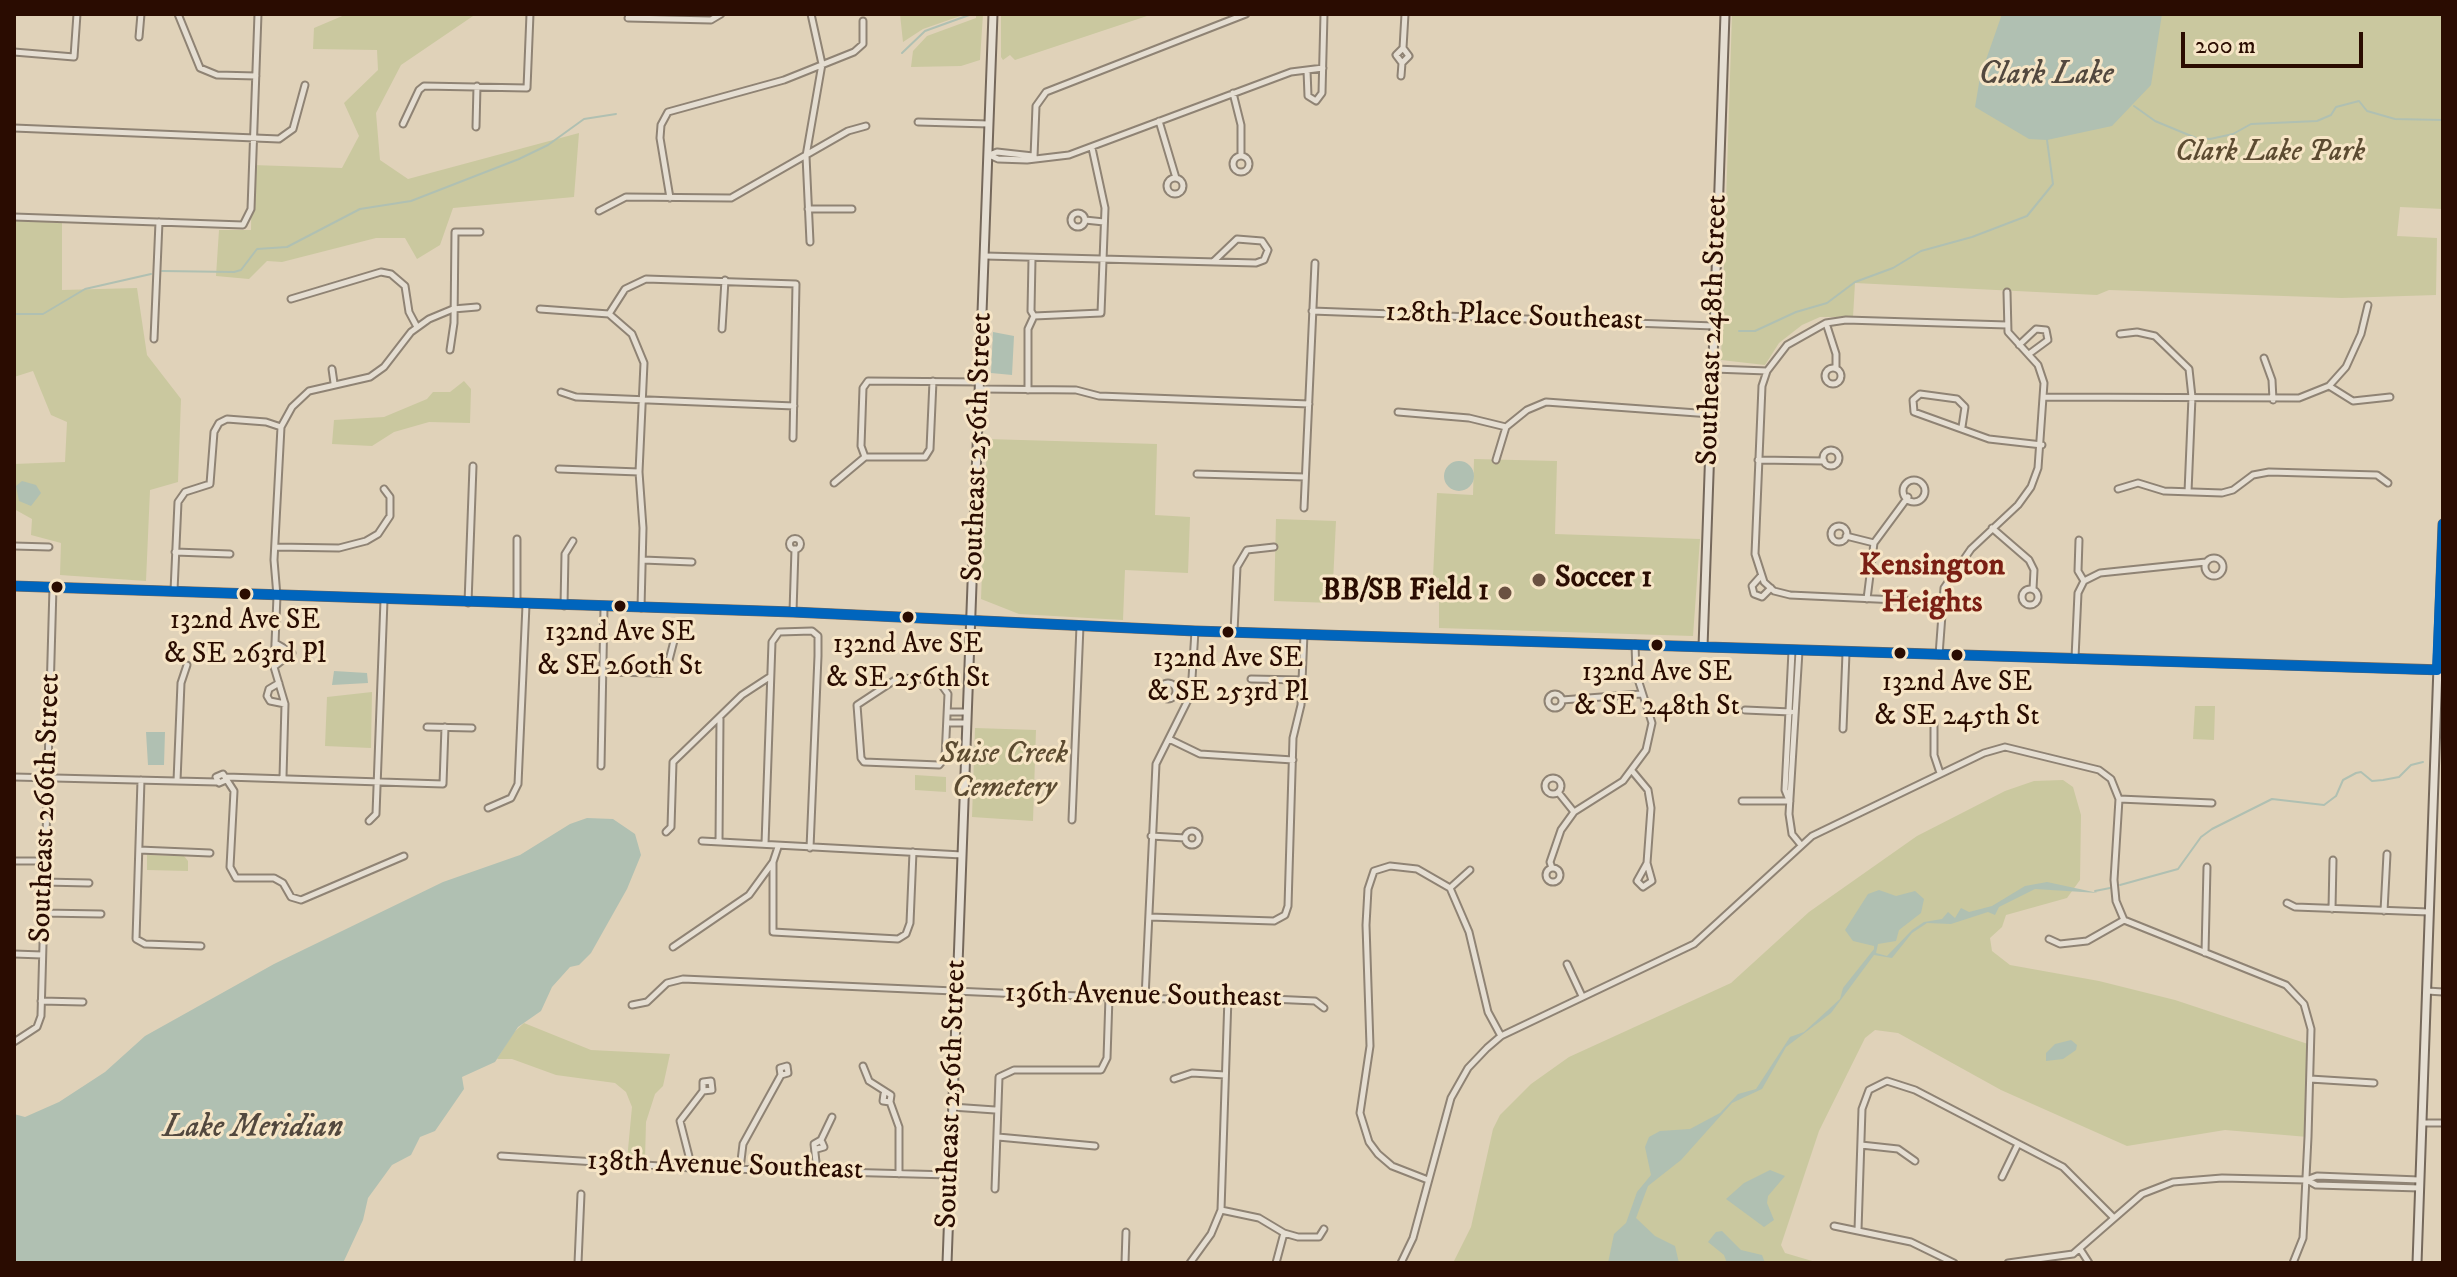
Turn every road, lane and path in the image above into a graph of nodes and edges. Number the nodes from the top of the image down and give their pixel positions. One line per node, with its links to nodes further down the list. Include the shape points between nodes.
1 (77, 14): 17 (street, via 74,57)
2 (141, 14): 16 (street)
3 (178, 14): 21 (street, via 200,68 217,75)
4 (258, 14): 21 (street)
5 (530, 14): 24 (street, via 527,88)
6 (811, 14): 18 (street)
7 (993, 14): 29 (main road, Southeast 256th Street)
8 (1246, 14): 38 (street, via 1053,88 1040,97)
9 (1324, 14): 19 (street)
10 (1405, 14): 22 (street, via 1403,48 1409,56)
11 (1725, 14): 67 (main road, Southeast 248th Street)
12 (720, 15): 13 (street, via 711,20)
13 (668, 16): 14 (street)
14 (628, 18)
15 (863, 21): 18 (street, via 861,48)
16 (139, 37)
17 (14, 52)
18 (822, 64): 36 (street); 40 (street, via 668,112 660,138)
19 (1323, 68): 20 (street); 20 (street, via 1321,98 1316,101 1308,96)
20 (1307, 69): 25 (street)
21 (256, 76): 33 (street)
22 (1401, 76)
23 (305, 85): 33 (street, via 290,134 279,139)
24 (477, 86): 28 (street, via 424,86); 31 (street)
25 (1233, 93): 26 (street); 37 (street)
26 (1159, 121): 34 (street); 39 (street)
27 (918, 122): 29 (street)
28 (403, 124)
29 (990, 124): 35 (main road, Southeast 256th Street)
30 (866, 126): 36 (street)
31 (476, 127)
32 (14, 128): 33 (street)
33 (253, 137): 46 (street, via 247,220 238,225)
34 (1092, 148): 38 (street); 47 (street)
35 (989, 155): 38 (street); 50 (main road, Southeast 256th Street)
36 (806, 156): 40 (street, via 731,198); 41 (street)
37 (1241, 156)
38 (1034, 157)
39 (1176, 178)
40 (670, 198): 43 (street, via 626,197)
41 (808, 209): 42 (street); 49 (street)
42 (852, 209)
43 (599, 211)
44 (14, 217): 46 (street)
45 (1085, 220): 47 (street)
46 (159, 222): 71 (street)
47 (1104, 222): 51 (street)
48 (480, 232): 60 (street, via 455,232)
49 (810, 242)
50 (985, 256): 52 (street); 82 (main road, Southeast 256th Street)
51 (1103, 257): 52 (street); 53 (street); 64 (street, via 1101,313)
52 (1032, 259): 64 (street)
53 (1214, 261): 53 (street, via 1237,239 1257,239 1268,250 1256,263)
54 (1315, 263): 62 (street)
55 (725, 280): 63 (street, via 646,279 625,289); 69 (street); 92 (street, via 796,284)
56 (2007, 292): 66 (street)
57 (291, 299): 68 (street, via 381,272 391,274 405,286)
58 (2368, 305): 83 (street, via 2353,354)
59 (477, 307): 60 (street)
60 (453, 309): 68 (street); 73 (street)
61 (540, 309): 63 (street)
62 (1312, 311): 67 (street, 128th Place Southeast); 91 (street)
63 (609, 314): 89 (street, via 638,343 644,363)
64 (1034, 316): 84 (street, via 1028,329)
65 (1826, 323): 66 (street); 76 (street); 79 (street, via 1787,345)
66 (2007, 325): 72 (street)
67 (1715, 326): 78 (main road, Southeast 248th Street)
68 (417, 327): 81 (street, via 370,377)
69 (722, 329)
70 (2120, 334): 87 (street, via 2143,333 2162,341 2189,369)
71 (154, 339)
72 (2019, 345): 74 (street); 74 (street, via 2036,329 2046,330 2048,340)
73 (450, 350)
74 (2029, 354): 86 (street, via 2041,371)
75 (2264, 358): 90 (street)
76 (1836, 368)
77 (332, 369): 81 (street)
78 (1714, 369): 79 (street); 94 (main road, Southeast 248th Street)
79 (1767, 371): 102 (street)
80 (933, 381): 82 (street); 100 (street, via 930,449 925,457); 100 (street, via 868,381 863,388)
81 (334, 383): 95 (street, via 301,398)
82 (982, 386): 84 (street); 151 (main road, Southeast 256th Street)
83 (2329, 386): 88 (street, via 2353,401); 90 (street, via 2299,398)
84 (1028, 390): 91 (street)
85 (561, 392): 89 (street)
86 (2045, 397): 87 (street); 99 (street)
87 (2192, 397): 90 (street); 113 (street)
88 (2390, 397)
89 (641, 400): 92 (street); 106 (street)
90 (2273, 400)
91 (1309, 404): 108 (street)
92 (794, 406): 98 (street)
93 (1398, 412): 96 (street)
94 (1712, 414): 96 (street, via 1546,402); 159 (main road, Southeast 248th Street)
95 (281, 427): 125 (street); 128 (street, via 227,419 219,423 210,484 180,497)
96 (1506, 427): 101 (street)
97 (1962, 427): 97 (street, via 1965,407 1957,399 1920,394 1913,400 1914,412); 99 (street, via 2005,443)
98 (793, 438)
99 (2042, 445): 117 (street, via 2031,487)
100 (865, 457): 109 (street)
101 (1496, 460)
102 (1758, 460): 103 (street); 133 (street, via 1755,554)
103 (1824, 461)
104 (473, 466): 144 (street)
105 (559, 469): 106 (street)
106 (639, 472): 130 (street)
107 (1197, 474): 108 (street)
108 (1305, 477): 115 (street)
109 (834, 483)
110 (2388, 483): 113 (street, via 2377,475 2269,472 2253,475 2228,491)
111 (384, 489): 125 (street, via 390,497 390,516 366,541 339,548)
112 (2118, 489): 113 (street, via 2138,483)
113 (2188, 492)
114 (1908, 497): 114 (street, via 1920,501 1925,488 1908,481 1903,490); 122 (street)
115 (1304, 508)
116 (2443, 524): 166 (main road)
117 (1992, 528): 138 (street, via 2029,560); 143 (street, via 1953,574)
118 (1846, 536): 122 (street)
119 (517, 539): 145 (street)
120 (2079, 540): 134 (street, via 2078,571)
121 (573, 541): 147 (street, via 565,554)
122 (1874, 543): 141 (street)
123 (14, 546): 124 (street)
124 (49, 547)
125 (275, 547): 140 (street)
126 (1274, 547): 154 (street, via 1247,550 1237,567)
127 (795, 549): 150 (street)
128 (175, 552): 129 (street); 139 (street)
129 (230, 554)
130 (643, 560): 131 (street); 149 (street)
131 (692, 562)
132 (2206, 562): 134 (street, via 2100,573)
133 (1762, 579): 137 (street); 137 (street, via 1752,586 1754,594 1762,597)
134 (2084, 581): 163 (street, via 2078,593)
135 (14, 586): 136 (main road)
136 (53, 587): 139 (main road); 195 (street, Southeast 266th Street)
137 (1771, 588): 141 (street, via 1790,595)
138 (2033, 589)
139 (174, 592): 140 (main road)
140 (277, 596): 142 (main road); 157 (street)
141 (1867, 599): 143 (street)
142 (384, 600): 144 (main road); 200 (street)
143 (1940, 602): 162 (street)
144 (468, 604): 145 (main road)
145 (516, 604): 146 (main road)
146 (526, 605): 147 (main road); 206 (street, via 519,771 511,798)
147 (564, 606): 148 (main road)
148 (604, 608): 149 (main road); 167 (street)
149 (641, 609): 150 (main road)
150 (793, 612): 151 (main road)
151 (972, 622): 152 (main road); 180 (main road, Southeast 256th Street)
152 (1080, 626): 153 (main road); 208 (street)
153 (1195, 631): 154 (main road); 174 (street)
154 (1234, 632): 155 (main road)
155 (1304, 634): 158 (main road); 170 (street)
156 (675, 637): 167 (street, via 662,673)
157 (275, 643): 165 (street); 165 (street, via 292,653)
158 (1635, 644): 159 (main road); 173 (street)
159 (1703, 647): 160 (main road)
160 (1795, 651): 161 (main road); 179 (street)
161 (1846, 653): 162 (main road); 188 (street)
162 (1939, 655): 163 (main road)
163 (2075, 659): 166 (main road)
164 (187, 665): 199 (street, via 181,683)
165 (274, 667): 171 (street)
166 (2440, 670): 239 (main road)
167 (603, 672): 191 (street)
168 (768, 678): 181 (street); 215 (street); 218 (street, via 772,642 779,632 812,631 818,636)
169 (1251, 679): 170 (street)
170 (1302, 680): 190 (street)
171 (279, 683): 176 (street); 176 (street, via 267,696)
172 (1176, 694): 174 (street)
173 (1641, 694): 175 (street); 192 (street, via 1650,712 1651,735)
174 (1190, 697): 189 (street)
175 (1562, 700)
176 (285, 704): 196 (street)
177 (1745, 710): 179 (street)
178 (948, 712): 180 (street); 182 (street); 182 (street, via 948,694 938,680 898,678 857,705 861,758 939,765 945,758)
179 (1793, 712): 204 (street)
180 (969, 713): 184 (main road, Southeast 256th Street)
181 (720, 719): 210 (street, via 673,762 671,827); 214 (street)
182 (948, 723): 184 (street)
183 (1934, 723): 193 (street)
184 (968, 724): 223 (main road, Southeast 256th Street)
185 (427, 727): 186 (street)
186 (445, 727): 187 (street); 200 (street, via 443,784)
187 (472, 728)
188 (1843, 729)
189 (1169, 739): 190 (street, via 1200,754); 211 (street, via 1156,764)
190 (1293, 760): 242 (street, via 1285,915 1274,921)
191 (601, 766)
192 (1633, 772): 207 (street); 229 (street, via 1650,797)
193 (1940, 773): 202 (street, via 1991,750 2018,748 2099,770 2115,785); 216 (street)
194 (14, 777): 195 (street)
195 (47, 777): 198 (street); 227 (street, Southeast 266th Street)
196 (283, 777): 197 (street); 200 (street)
197 (226, 778): 199 (street); 224 (street, via 234,791 233,876 250,881 274,878 301,900)
198 (141, 780): 199 (street); 219 (street)
199 (177, 781)
200 (378, 783): 209 (street, via 376,814)
201 (1558, 792): 207 (street)
202 (2119, 799): 205 (street); 243 (street, via 2114,880)
203 (1742, 801): 204 (street)
204 (1790, 801): 216 (street, via 1791,830)
205 (2212, 803)
206 (488, 808)
207 (1574, 812): 231 (street, via 1561,830)
208 (1072, 820)
209 (369, 821)
210 (666, 832)
211 (1151, 836): 212 (street); 242 (street)
212 (1185, 838)
213 (702, 841): 214 (street)
214 (719, 842): 215 (street)
215 (765, 844): 217 (street)
216 (1801, 845): 254 (street, via 1694,944)
217 (778, 847): 218 (street); 228 (street)
218 (810, 848): 220 (street)
219 (139, 850): 221 (street); 245 (street, via 136,939 145,944)
220 (913, 852): 223 (street); 228 (street, via 910,923 903,937 773,932)
221 (210, 853)
222 (2387, 854): 238 (street)
223 (963, 855): 252 (main road, Southeast 256th Street)
224 (404, 856)
225 (2333, 860): 237 (street)
226 (14, 861): 227 (street)
227 (44, 861): 233 (street, Southeast 266th Street)
228 (773, 862): 246 (street, via 742,901)
229 (1647, 863)
230 (2207, 867): 247 (street)
231 (1552, 868)
232 (1470, 870): 235 (street)
233 (44, 882): 234 (street); 240 (street, Southeast 266th Street)
234 (89, 883)
235 (1450, 888): 262 (street, via 1469,932 1488,1012); 288 (street, via 1417,869 1390,866 1374,871 1368,889 1370,1046 1360,1113 1378,1154 1392,1166)
236 (2287, 903): 237 (street)
237 (2332, 909): 238 (street)
238 (2384, 911): 239 (street)
239 (2429, 912): 251 (main road)
240 (43, 913): 241 (street); 249 (street, Southeast 266th Street)
241 (101, 914)
242 (1149, 917): 257 (street)
243 (2124, 920): 244 (street, via 2087,941 2060,944); 247 (street)
244 (2049, 939)
245 (201, 946)
246 (673, 947)
247 (2205, 953): 268 (street, via 2286,985 2304,1004 2311,1029)
248 (14, 954): 249 (street)
249 (42, 955): 258 (street, Southeast 266th Street)
250 (1567, 964): 254 (street)
251 (2427, 991): 253 (street); 274 (main road)
252 (957, 992): 255 (street, 136th Avenue Southeast); 260 (street, 136th Avenue Southeast, via 683,979 667,983 647,1002); 271 (main road, Southeast 256th Street)
253 (2443, 992)
254 (1582, 996): 262 (street)
255 (1109, 997): 257 (street, 136th Avenue Southeast); 272 (street, via 1107,1058 1101,1070 1002,1074)
256 (1228, 997): 257 (street, 136th Avenue Southeast); 261 (street, 136th Avenue Southeast, via 1315,1001); 266 (street)
257 (1145, 998)
258 (41, 1001): 259 (street); 263 (street, Southeast 266th Street, via 37,1027)
259 (83, 1002)
260 (632, 1005)
261 (1324, 1008)
262 (1501, 1036): 288 (street, via 1459,1082)
263 (14, 1042)
264 (863, 1066): 285 (street, via 869,1081 884,1094 883,1101 890,1102 899,1127)
265 (781, 1075): 283 (street, via 743,1144)
266 (1225, 1075): 267 (street, via 1192,1073); 293 (street)
267 (1174, 1079)
268 (2310, 1079): 269 (street); 289 (street)
269 (2374, 1083)
270 (703, 1091): 282 (street, via 680,1121)
271 (952, 1107): 272 (street); 286 (main road, Southeast 256th Street)
272 (995, 1110): 276 (street)
273 (832, 1117): 284 (street, via 821,1140 824,1147 817,1149)
274 (2422, 1123): 275 (street); 290 (main road)
275 (2443, 1123)
276 (998, 1137): 279 (street); 291 (street)
277 (2018, 1144): 278 (street, via 1887,1081 1869,1090 1862,1109); 287 (street); 294 (street, via 2063,1167)
278 (1861, 1145): 281 (street, via 1898,1149); 297 (street)
279 (1095, 1146)
280 (501, 1156): 282 (street, 138th Avenue Southeast)
281 (1915, 1161)
282 (692, 1168): 283 (street, 138th Avenue Southeast)
283 (740, 1169): 284 (street, 138th Avenue Southeast)
284 (817, 1171): 285 (street, 138th Avenue Southeast)
285 (899, 1174): 286 (street, 138th Avenue Southeast)
286 (950, 1175): 302 (main road, Southeast 256th Street)
287 (2002, 1177)
288 (1428, 1180): 306 (street)
289 (2306, 1180): 290 (street, via 2317,1176); 294 (street, via 2173,1182 2142,1194); 310 (street, via 2303,1238)
290 (2420, 1184): 311 (main road)
291 (995, 1189)
292 (581, 1194): 301 (street)
293 (1221, 1210): 299 (street, via 1259,1218); 304 (street)
294 (2113, 1217): 300 (street)
295 (1834, 1226): 297 (street)
296 (1324, 1229): 299 (street, via 1315,1238)
297 (1858, 1230): 307 (street, via 1911,1242)
298 (1126, 1232): 303 (street)
299 (1284, 1233): 305 (street)
300 (2080, 1249): 308 (street, via 2061,1258); 309 (street)
301 (578, 1263)
302 (947, 1263)
303 (1125, 1263)
304 (1190, 1263)
305 (1276, 1263)
306 (1401, 1263)
307 (1954, 1263)
308 (2008, 1263)
309 (2089, 1263)
310 (2294, 1263)
311 (2417, 1263)

